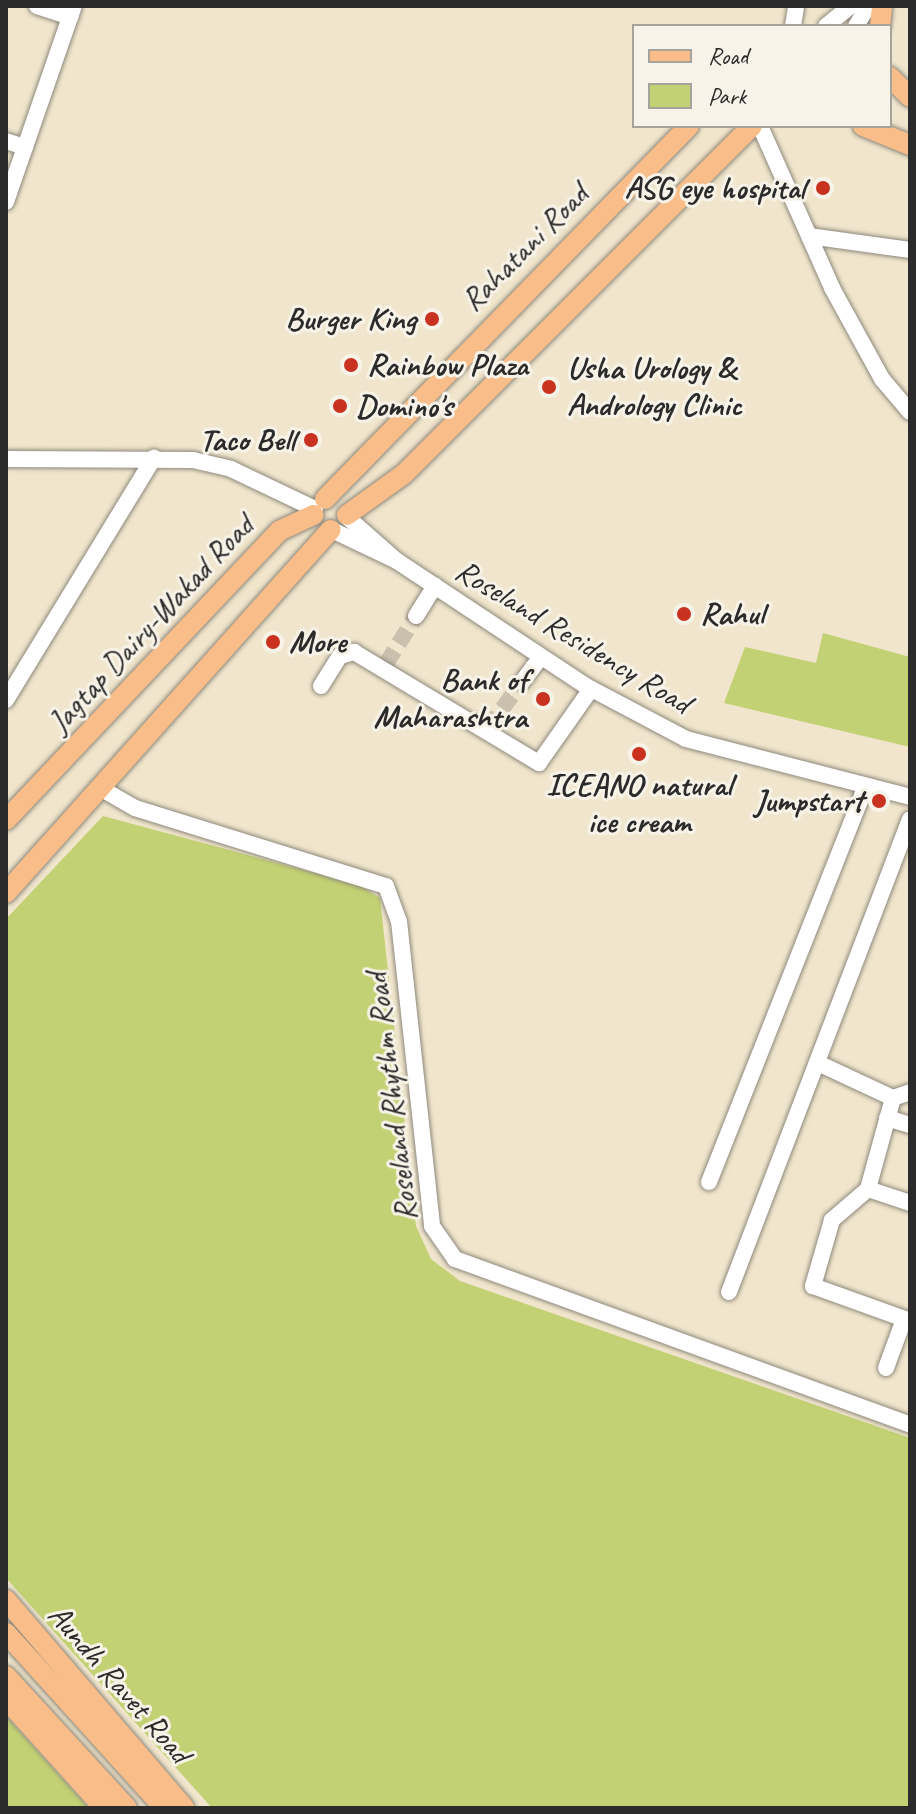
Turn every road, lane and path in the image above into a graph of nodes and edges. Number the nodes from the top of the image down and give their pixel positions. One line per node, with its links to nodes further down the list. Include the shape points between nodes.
1 (37, 6): 4 (street)
2 (851, 6): 5 (street)
3 (868, 6): 6 (street)
4 (72, 12): 17 (street)
5 (828, 24)
6 (857, 24)
7 (892, 79): 9 (main road)
8 (892, 94): 10 (main road)
9 (910, 97)
10 (910, 105)
11 (687, 128): 24 (main road, Rahatani Road, via 337,481)
12 (750, 128): 25 (main road, via 404,474)
13 (761, 128): 19 (street)
14 (868, 128): 16 (main road)
15 (6, 141): 17 (street)
16 (910, 145)
17 (25, 147): 18 (street)
18 (6, 202)
19 (809, 236): 20 (street); 21 (street, via 882,379)
20 (910, 250)
21 (910, 412)
22 (154, 458): 23 (street); 24 (street, via 231,469); 32 (street)
23 (6, 459)
24 (318, 508): 25 (main road); 25 (main road, via 340,501); 37 (main road, Jagtap Dairy-Wakad Road, via 279,531)
25 (339, 523): 26 (street, Roseland Residency Road); 34 (main road)
26 (435, 586): 27 (street); 28 (street, Roseland Residency Road)
27 (416, 616)
28 (541, 657): 29 (street); 31 (street, Roseland Residency Road)
29 (522, 682)
30 (321, 686): 31 (street, via 344,654 384,666 539,763)
31 (591, 689): 33 (street, Roseland Residency Road, via 686,739)
32 (6, 700)
33 (866, 786): 35 (street, Roseland Residency Road); 46 (street)
34 (102, 789): 38 (main road); 52 (street, Roseland Rhythm Road, via 135,808 386,886 399,921 432,1226 455,1259)
35 (910, 797)
36 (910, 819): 41 (street)
37 (6, 820)
38 (47, 843): 39 (main road); 40 (main road)
39 (6, 882)
40 (6, 893)
41 (820, 1064): 43 (street); 49 (street)
42 (910, 1092): 43 (street)
43 (893, 1098): 44 (street)
44 (887, 1118): 45 (street); 47 (street)
45 (910, 1125)
46 (709, 1182)
47 (868, 1189): 48 (street); 50 (street, via 832,1220 813,1286)
48 (910, 1203)
49 (729, 1292)
50 (907, 1320): 51 (street)
51 (886, 1368)
52 (910, 1425)
53 (6, 1600): 60 (main road, Aundh Ravet Road)
54 (6, 1633): 59 (main road)
55 (6, 1676): 57 (main road)
56 (6, 1699): 58 (main road)
57 (126, 1807)
58 (104, 1808)
59 (164, 1808)
60 (184, 1808)

